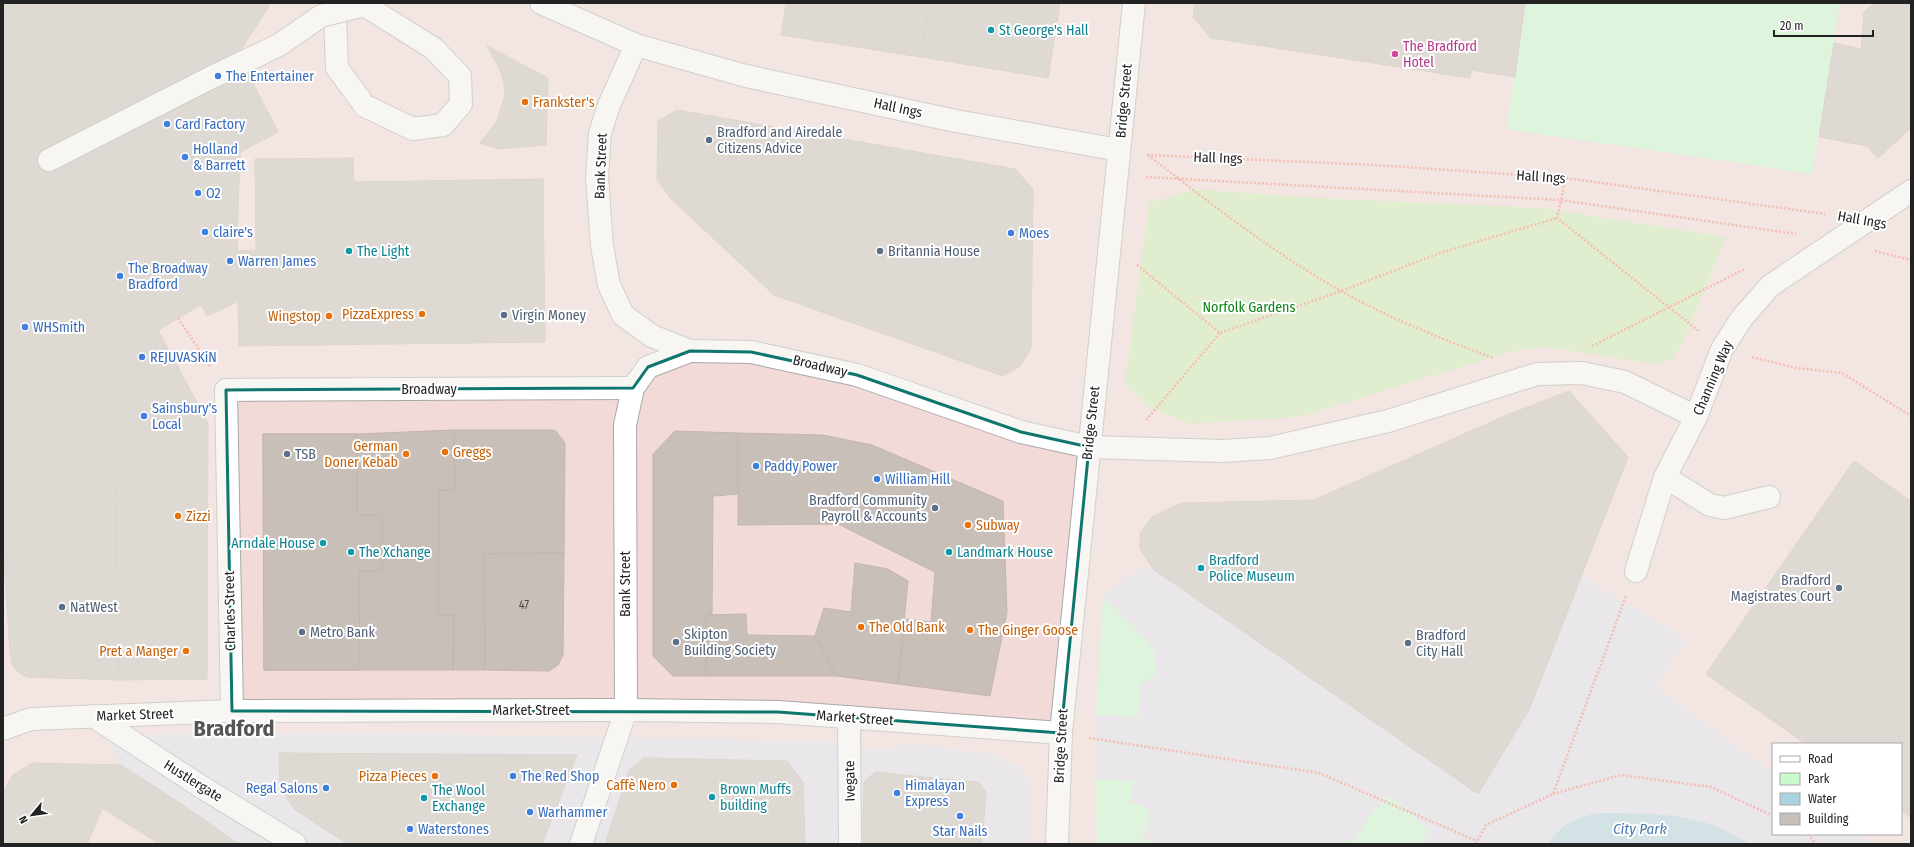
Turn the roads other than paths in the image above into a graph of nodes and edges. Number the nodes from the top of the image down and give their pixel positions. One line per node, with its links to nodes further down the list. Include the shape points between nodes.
1 (540, 3): 4 (street, Hall Ings)
2 (1134, 3): 5 (street, Bridge Street)
3 (339, 7): 6 (street, bridge, via 337,68 365,106 412,129 443,125 461,104 460,76 433,48 364,4 321,16 279,45)
4 (636, 45): 5 (street, Hall Ings, via 754,78 956,121); 8 (street, Bank Street, via 609,105 600,133 597,177)
5 (1119, 150): 13 (street, Bridge Street)
6 (49, 160)
7 (1911, 191): 12 (street, Channing Way, via 1770,286 1742,318 1722,349)
8 (602, 246): 9 (street, Broadway, via 609,285 623,315 652,336)
9 (690, 351): 10 (street, Bank Street, via 648,367); 13 (street, Broadway, via 751,352 857,375 1021,432)
10 (633, 388): 11 (street, Broadway); 17 (street, Bank Street, via 625,425)
11 (226, 390): 18 (street, Charles Street)
12 (1696, 417): 13 (street, via 1625,382 1582,373 1537,374 1388,421 1270,448 1223,451); 14 (street, Channing Way)
13 (1089, 447): 22 (street, Bridge Street)
14 (1665, 477): 15 (street, via 1710,505 1724,508); 16 (street, Channing Way)
15 (1769, 497)
16 (1636, 571)
17 (626, 710): 18 (street, Market Street); 20 (street, Market Street, via 778,712); 24 (street, Bank Street)
18 (232, 712): 19 (street, Market Street)
19 (93, 716): 21 (street, Market Street, via 31,719); 23 (street, Hustlergate)
20 (849, 717): 22 (street, Market Street); 25 (street, Ivegate)
21 (3, 730)
22 (1061, 733): 26 (street, Bridge Street)
23 (295, 844)
24 (581, 844)
25 (850, 844)
26 (1057, 844)

